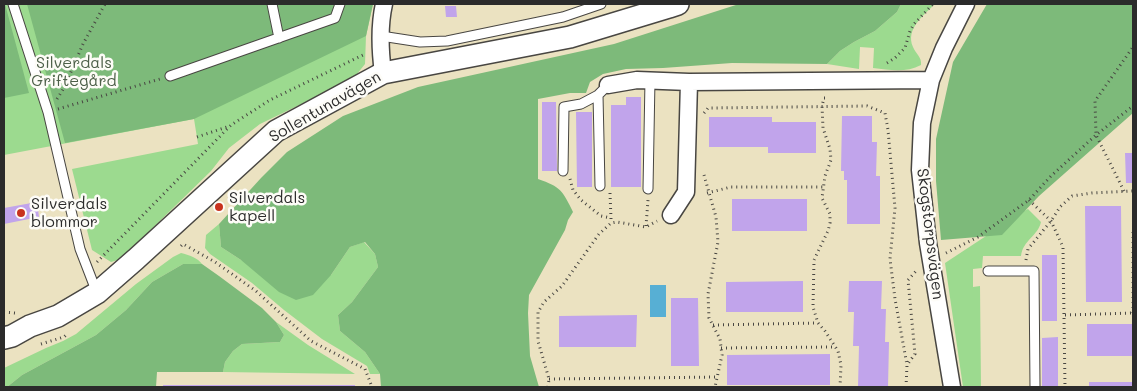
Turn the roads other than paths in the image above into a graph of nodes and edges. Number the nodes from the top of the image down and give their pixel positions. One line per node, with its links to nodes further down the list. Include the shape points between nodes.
1 (13, 4): 21 (lane, via 48,112 80,249)
2 (272, 4): 9 (lane)
3 (340, 4): 9 (lane, via 335,18)
4 (384, 4): 8 (street)
5 (601, 4): 8 (lane, via 563,18 447,41 420,42)
6 (678, 4): 10 (street, Sollentunavägen, via 570,37)
7 (966, 4): 13 (street, Skogstorpsvägen)
8 (381, 36): 10 (street)
9 (279, 38): 11 (lane)
10 (383, 73): 21 (street, Sollentunavägen, via 276,132)
11 (170, 76)
12 (650, 80): 14 (street); 15 (street, via 637,80); 18 (lane)
13 (931, 80): 14 (street); 25 (street, Skogstorpsvägen, via 922,123 920,170 928,243)
14 (689, 82): 19 (street, via 686,192)
15 (603, 90): 16 (lane, via 581,104 564,108); 17 (lane)
16 (564, 171)
17 (600, 186)
18 (648, 189)
19 (671, 215)
20 (988, 271): 26 (lane, via 1034,270)
21 (97, 293): 23 (street, Sollentunavägen, via 58,316)
22 (4, 326): 23 (street, Sollentunavägen)
23 (30, 326): 24 (street, Sollentunavägen)
24 (4, 338)
25 (952, 387)
26 (1036, 387)

